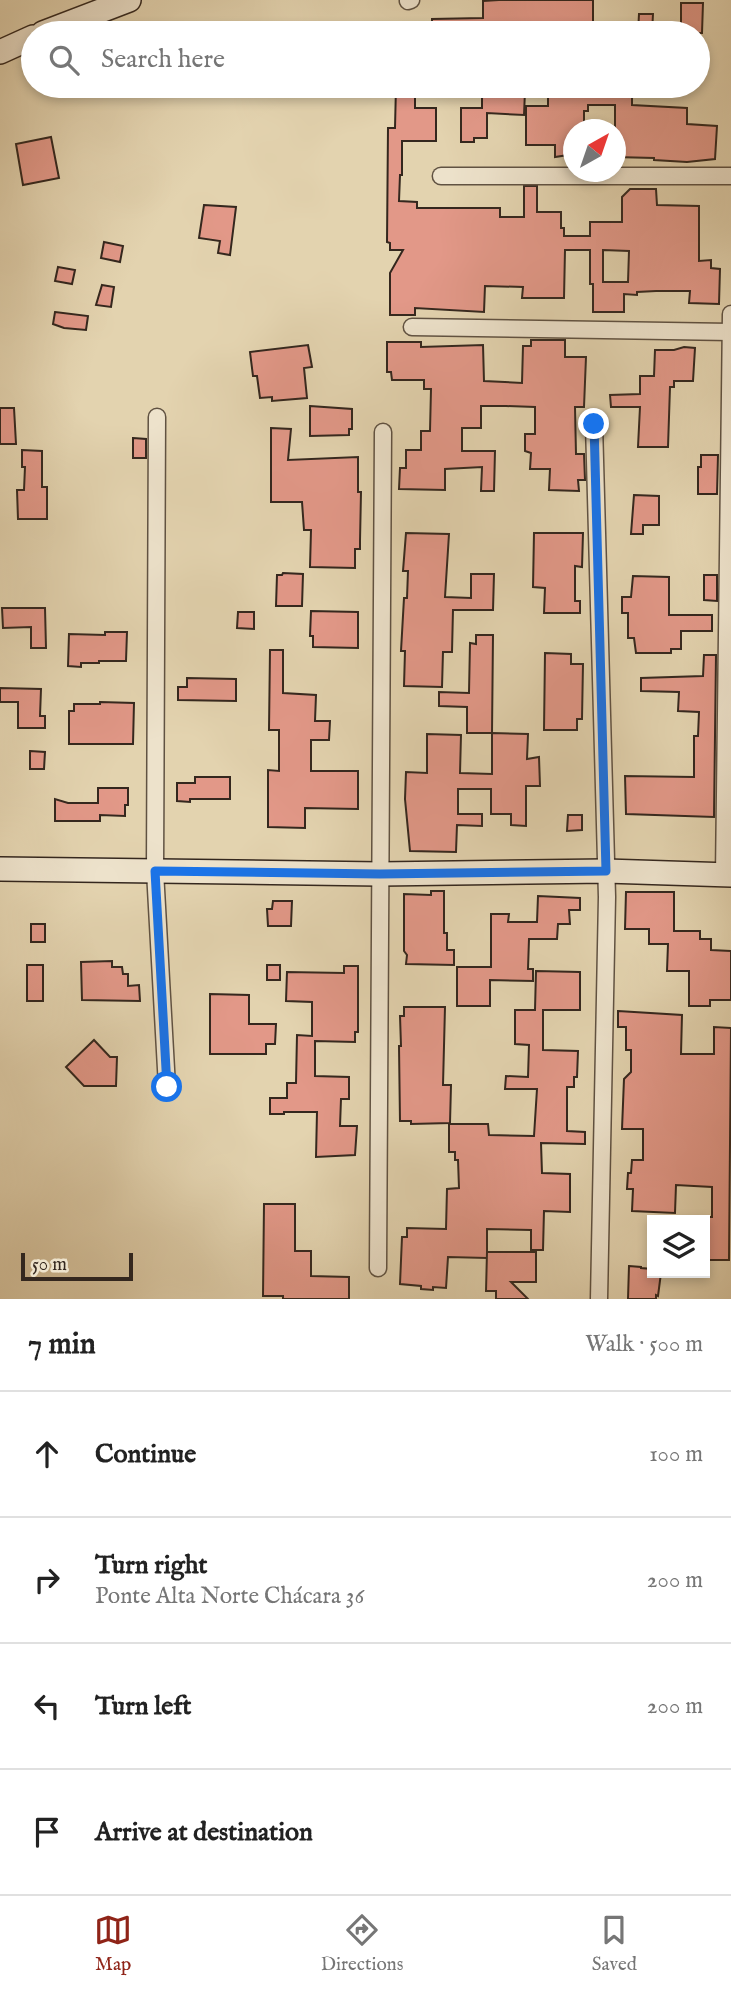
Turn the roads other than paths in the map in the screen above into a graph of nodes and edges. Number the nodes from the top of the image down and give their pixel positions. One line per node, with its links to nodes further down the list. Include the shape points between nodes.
1 (129, 0): 2 (street)
2 (74, 21)
3 (21, 42): 4 (street)
4 (0, 52)
5 (441, 176): 6 (street)
6 (731, 176)
7 (731, 314): 9 (street)
8 (412, 327): 9 (street)
9 (731, 332): 17 (street)
10 (157, 417): 14 (street)
11 (594, 424): 15 (street)
12 (383, 432): 16 (street)
13 (0, 869): 14 (street)
14 (155, 871): 16 (street); 18 (street)
15 (606, 871): 16 (street); 17 (street); 20 (street)
16 (380, 874): 19 (street)
17 (727, 875)
18 (167, 1087)
19 (378, 1268)
20 (599, 1299)

